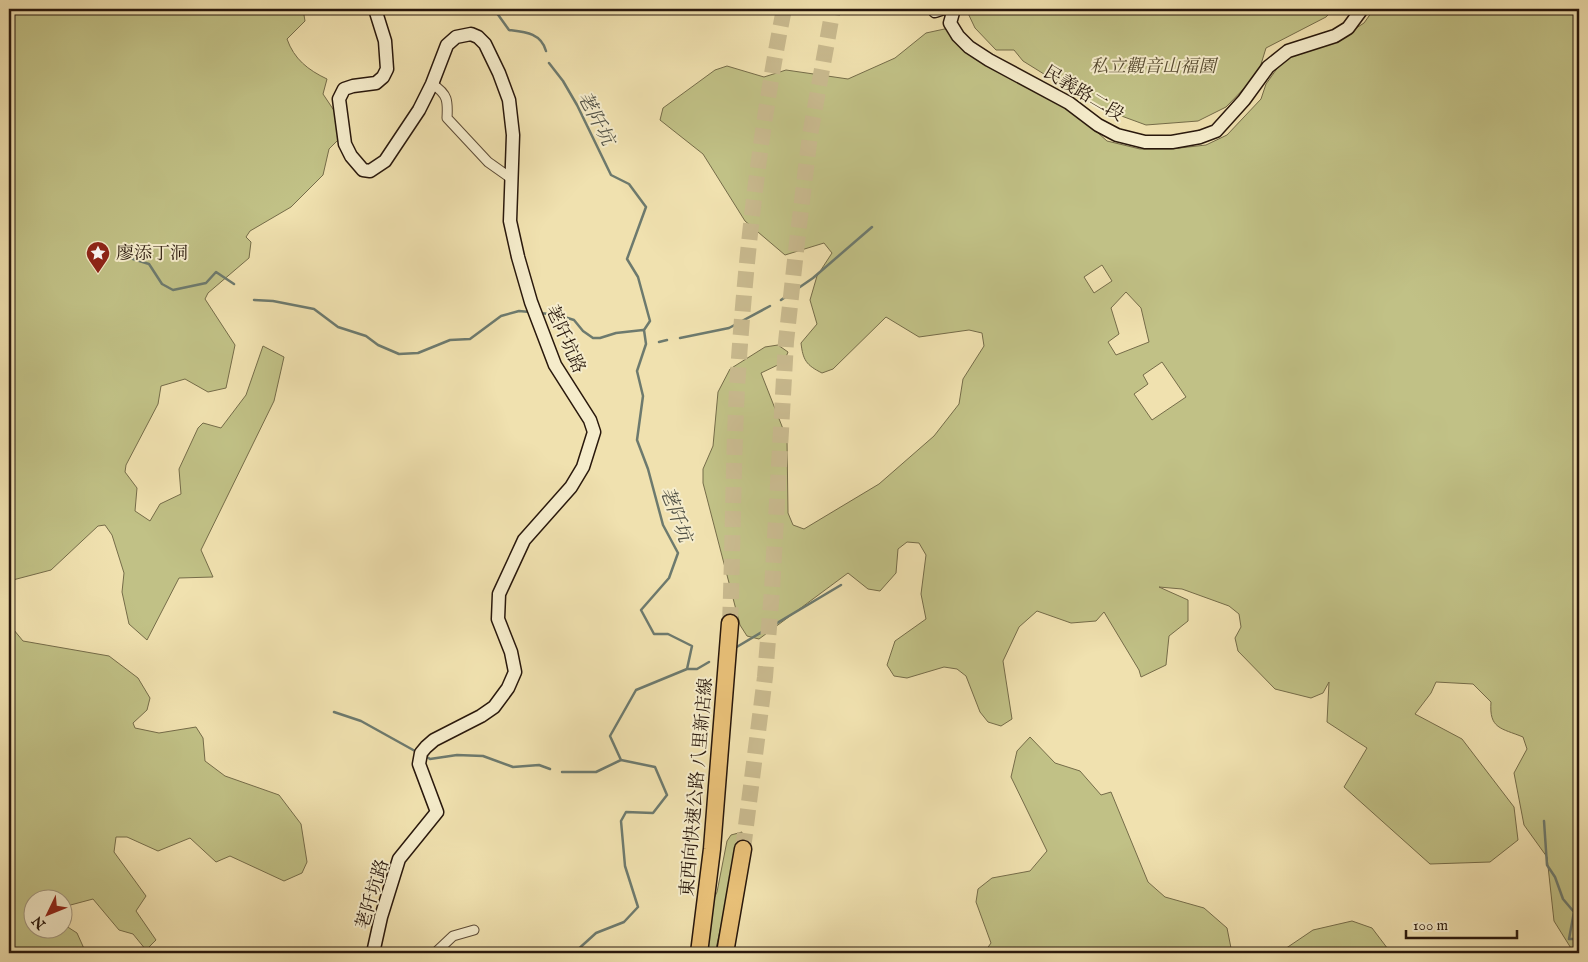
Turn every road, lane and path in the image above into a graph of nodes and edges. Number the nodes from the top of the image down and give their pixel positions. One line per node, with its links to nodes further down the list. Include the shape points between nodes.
1 (375, 9): 6 (street, 荖阡坑路, via 385,41 386,69 383,77 376,83 344,90 339,98 345,144 363,170 370,171 385,161)
2 (934, 9): 3 (street)
3 (941, 9)
4 (954, 9): 5 (street, 民義路二段, via 950,23 969,47 1069,103 1098,125 1117,135 1145,142 1172,142 1216,131 1268,67 1288,51 1335,36 1348,28)
5 (1362, 9)
6 (432, 84): 7 (street, via 448,100 448,118 488,162); 7 (street, 荖阡坑路, via 447,45 456,37 471,34 485,44 509,100 513,135)
7 (512, 178): 11 (street, 荖阡坑路, via 510,221 536,314 555,365 590,420 594,432 583,467 571,487 524,540 499,594 498,619 516,672 508,688 494,707 434,740 421,754 419,764 437,812 399,859)
8 (730, 623): 13 (highway, 東西向快速公路 八里新店線, via 712,849)
9 (743, 849): 14 (highway)
10 (474, 930): 12 (street, via 453,936)
11 (373, 953)
12 (435, 953)
13 (699, 953)
14 (724, 953)

